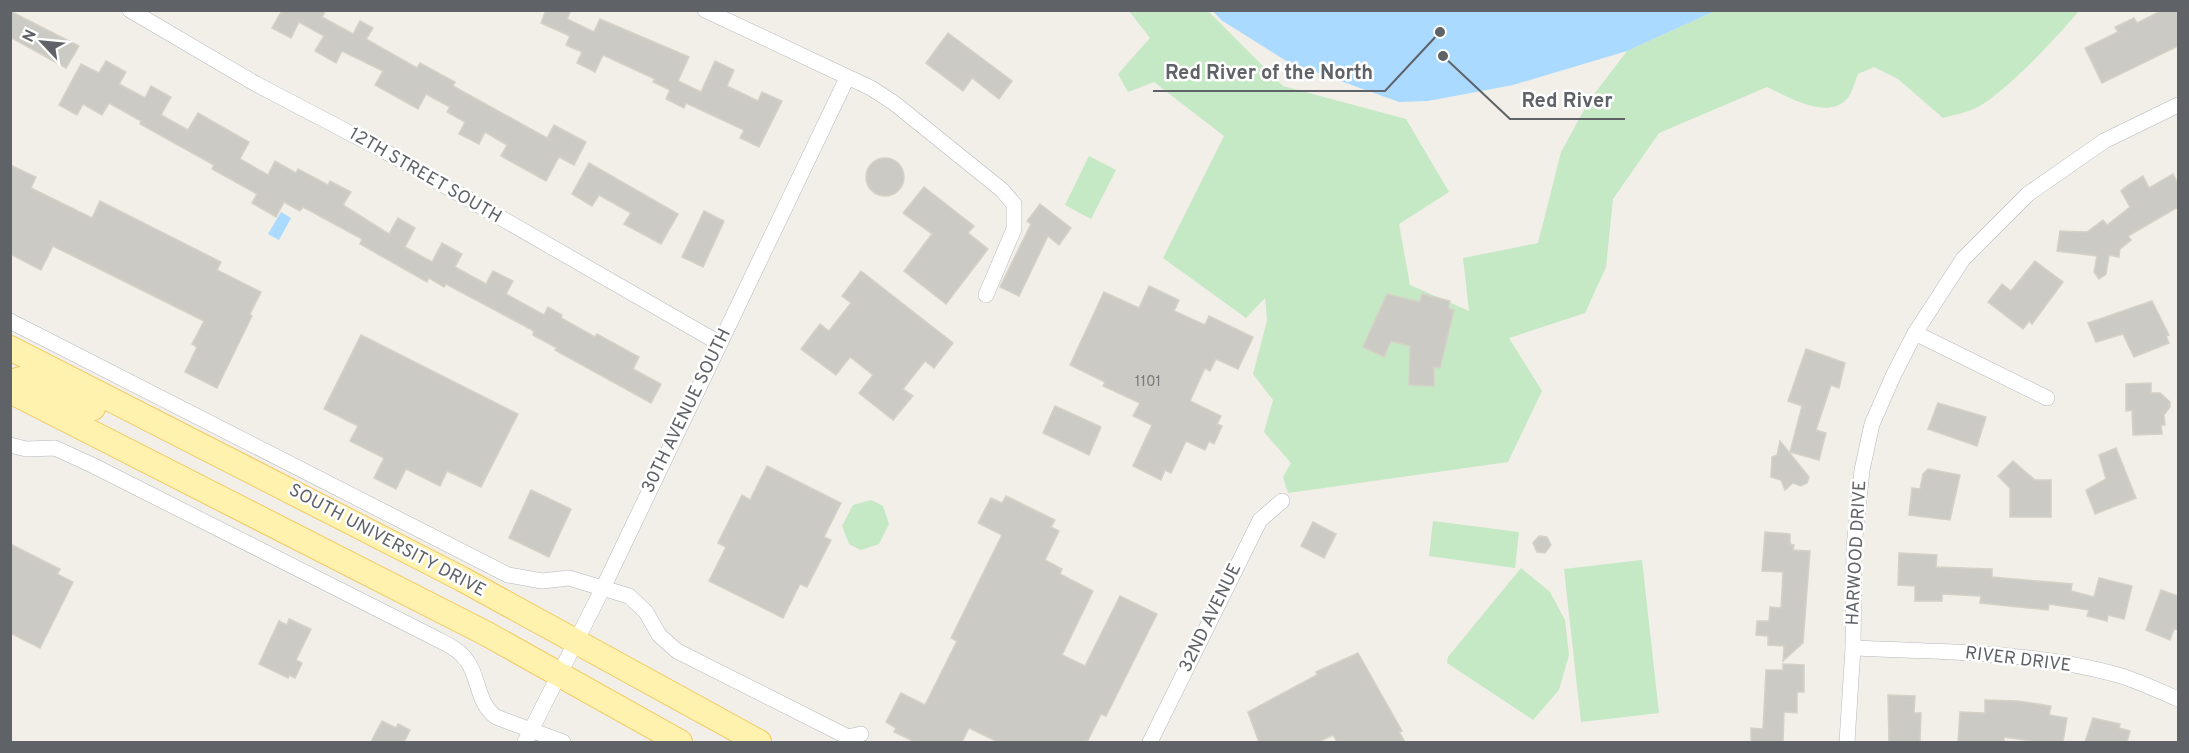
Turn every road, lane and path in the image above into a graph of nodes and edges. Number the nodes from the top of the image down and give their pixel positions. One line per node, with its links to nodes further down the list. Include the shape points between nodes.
1 (130, 10): 8 (street, 12TH STREET SOUTH)
2 (705, 10): 3 (street)
3 (847, 78): 5 (street, via 894,103 1014,204 1014,229); 8 (street, 30TH AVENUE SOUTH)
4 (2178, 105): 7 (street, HARWOOD DRIVE, via 2104,141 2028,194 1963,260)
5 (986, 295)
6 (10, 321): 15 (street, via 508,575 542,580 569,578)
7 (1915, 333): 11 (street); 17 (street, HARWOOD DRIVE, via 1872,424 1862,470 1854,548)
8 (720, 343): 15 (street, 30TH AVENUE SOUTH)
9 (10, 348): 12 (main road, SOUTH UNIVERSITY DRIVE)
10 (10, 389): 12 (main road, via 17,380 31,378 137,430); 18 (main road, SOUTH UNIVERSITY DRIVE, via 487,634)
11 (2048, 398)
12 (168, 427): 16 (main road, SOUTH UNIVERSITY DRIVE, via 462,579)
13 (10, 445): 21 (street, via 55,448 433,637 463,655 488,711)
14 (1282, 501): 22 (street, 32ND AVENUE, via 1260,520)
15 (603, 588): 16 (street, 30TH AVENUE SOUTH); 20 (street, via 629,596 646,612 659,635 677,651 848,737)
16 (576, 643): 18 (street, 30TH AVENUE SOUTH); 25 (main road, SOUTH UNIVERSITY DRIVE)
17 (1853, 648): 19 (street, RIVER DRIVE, via 1974,653 2057,662 2120,675); 26 (street, HARWOOD DRIVE)
18 (559, 675): 21 (street, 30TH AVENUE SOUTH); 24 (main road, SOUTH UNIVERSITY DRIVE)
19 (2178, 699)
20 (861, 734)
21 (528, 737): 23 (street)
22 (1154, 741)
23 (562, 742)
24 (680, 742)
25 (759, 742)
26 (1847, 742)

